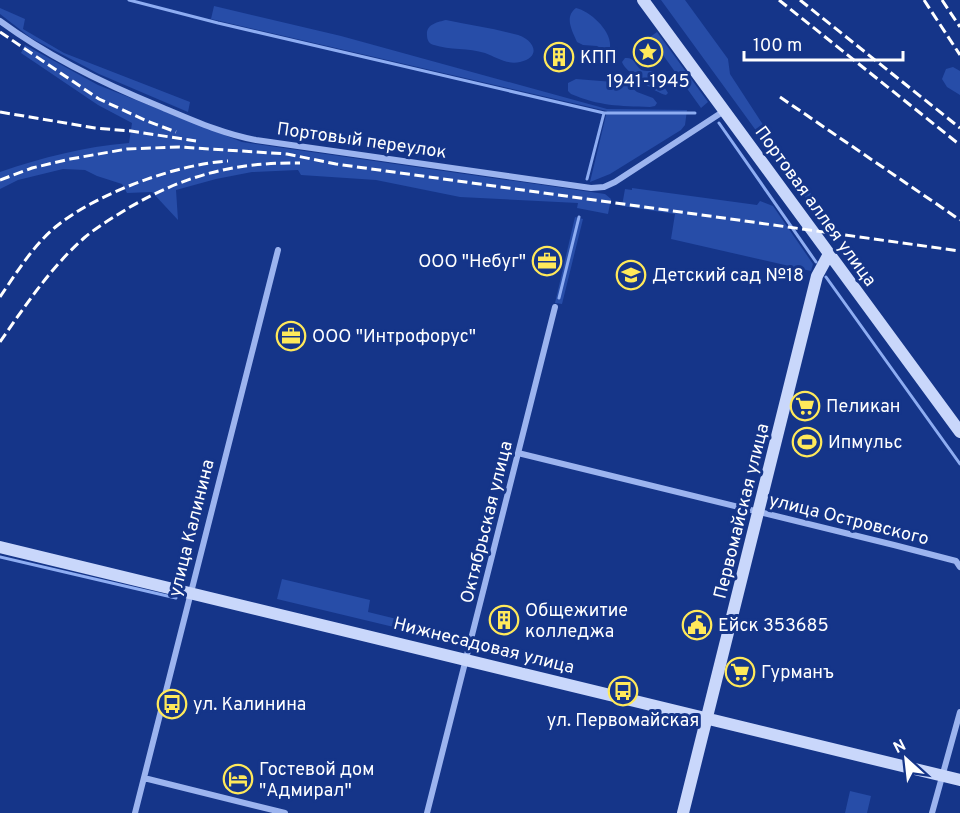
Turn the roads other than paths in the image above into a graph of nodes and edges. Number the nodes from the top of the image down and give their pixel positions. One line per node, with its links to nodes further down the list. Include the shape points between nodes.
1 (643, 0): 3 (street, Портовая аллея улица)
2 (0, 21): 3 (street, Портовый переулок, via 101,82 235,135 591,188 615,182)
3 (724, 111): 5 (street, Портовая аллея улица)
4 (278, 250): 12 (street, улица Калинина)
5 (829, 254): 7 (street, Портовая аллея улица); 9 (street, Первомайская улица, via 817,276)
6 (555, 307): 8 (street, Октябрьская улица)
7 (960, 432)
8 (518, 453): 9 (street, улица Островского); 13 (street, Октябрьская улица)
9 (759, 512): 11 (street, улица Островского, via 946,558); 15 (street, Первомайская улица)
10 (0, 547): 12 (street, Нижнесадовая улица)
11 (960, 567)
12 (190, 592): 13 (street, Нижнесадовая улица); 17 (street, улица Калинина)
13 (466, 659): 15 (street, Нижнесадовая улица); 21 (street, Октябрьская улица)
14 (960, 712): 16 (street)
15 (708, 718): 16 (street, Нижнесадовая улица); 22 (street, Первомайская улица)
16 (942, 776): 18 (street, Нижнесадовая улица); 23 (street)
17 (144, 778): 19 (street, улица Калинина); 20 (street)
18 (960, 780)
19 (135, 813)
20 (285, 813)
21 (427, 813)
22 (683, 813)
23 (932, 813)

